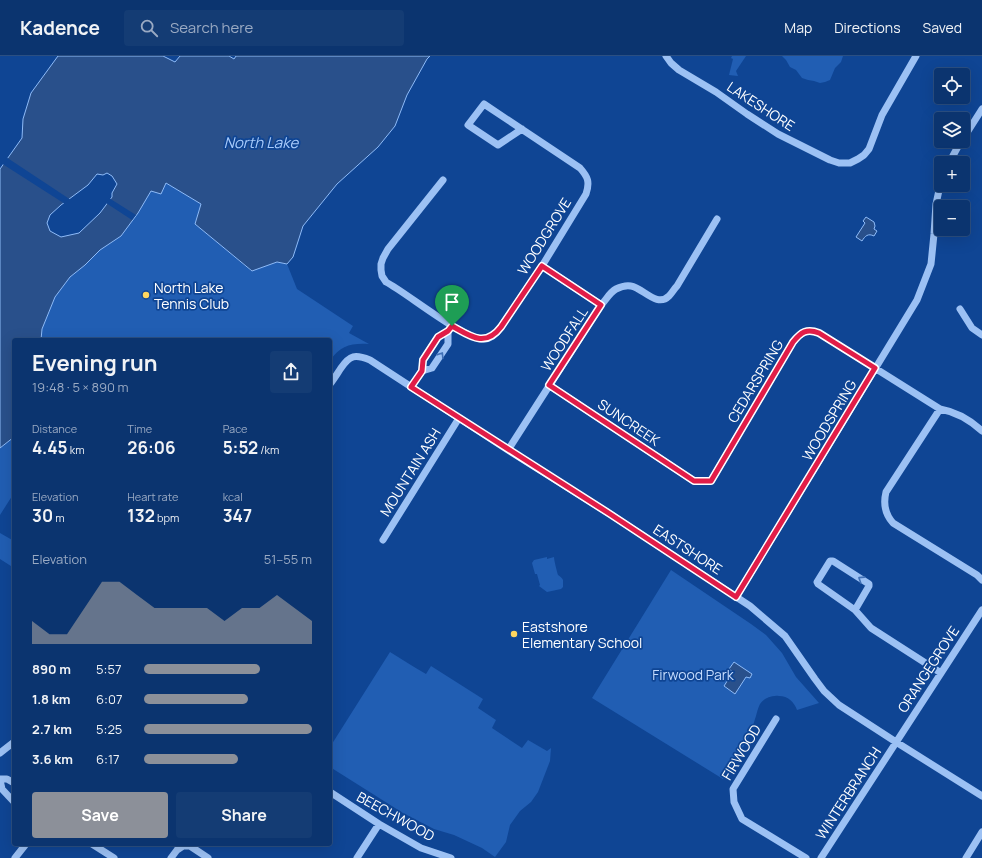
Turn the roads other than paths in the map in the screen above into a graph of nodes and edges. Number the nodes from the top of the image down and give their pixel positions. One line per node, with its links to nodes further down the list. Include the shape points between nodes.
1 (666, 56): 2 (street, LAKESHORE, via 679,70 778,134 839,163 850,163 864,155 882,115)
2 (916, 56)
3 (982, 109): 4 (street)
4 (970, 128)
5 (522, 129): 5 (street, WOODGROVE, via 484,104 468,125 498,145); 9 (street, WOODGROVE, via 580,168 588,182 586,194)
6 (443, 180): 12 (street, via 388,249 380,264 386,282)
7 (939, 192): 14 (street, WOODSPRING, via 931,264 917,300)
8 (717, 219): 10 (street, WOODFALL, via 677,286 665,299 658,300 629,285 615,290)
9 (542, 266): 10 (street); 12 (street, WOODGROVE, via 491,338 478,338)
10 (601, 305): 17 (street, WOODFALL)
11 (960, 309): 13 (street, via 972,328)
12 (450, 328): 15 (street, via 438,337 423,360); 15 (street, one-way to 12, via 432,368 448,344)
13 (982, 335)
14 (875, 368): 19 (street); 23 (street, CEDARSPRING, via 819,333 803,332 793,342 711,481); 26 (street, WOODSPRING)
15 (422, 371): 18 (street)
16 (332, 381): 18 (street, EASTSHORE, via 346,360 353,356 370,360)
17 (549, 385): 22 (street, WOODFALL); 23 (street, SUNCREEK)
18 (411, 387): 20 (street, EASTSHORE)
19 (940, 409): 21 (street, via 957,413); 25 (street, via 886,492 885,511 893,523)
20 (459, 418): 22 (street, EASTSHORE); 24 (street, MOUNTAIN ASH)
21 (982, 430)
22 (508, 450): 26 (street, EASTSHORE)
23 (694, 481)
24 (383, 540)
25 (982, 580)
26 (736, 597): 31 (street, EASTSHORE, via 785,636 824,691)
27 (856, 610): 27 (street, one-way to 27, via 869,584 830,561 818,584); 29 (street, via 871,628)
28 (982, 610): 29 (street, ORANGEGROVE)
29 (941, 673): 31 (street, ORANGEGROVE)
30 (776, 719): 49 (street, FIRWOOD, via 733,788 734,802 742,818)
31 (896, 742): 37 (street, EASTSHORE); 50 (street, WINTERBRANCH)
32 (12, 744): 33 (street)
33 (0, 753)
34 (0, 779): 35 (street); 38 (street, via 2,789)
35 (12, 781)
36 (332, 793): 39 (street, BEECHWOOD)
37 (982, 796)
38 (12, 798)
39 (378, 824): 47 (street); 48 (street, BEECHWOOD, via 421,848)
40 (982, 832): 51 (street)
41 (24, 846): 43 (street)
42 (95, 846): 44 (street)
43 (15, 858)
44 (114, 858)
45 (172, 858): 46 (street, via 183,846 190,846)
46 (208, 858)
47 (357, 858)
48 (451, 858)
49 (806, 858)
50 (821, 858)
51 (966, 858)

